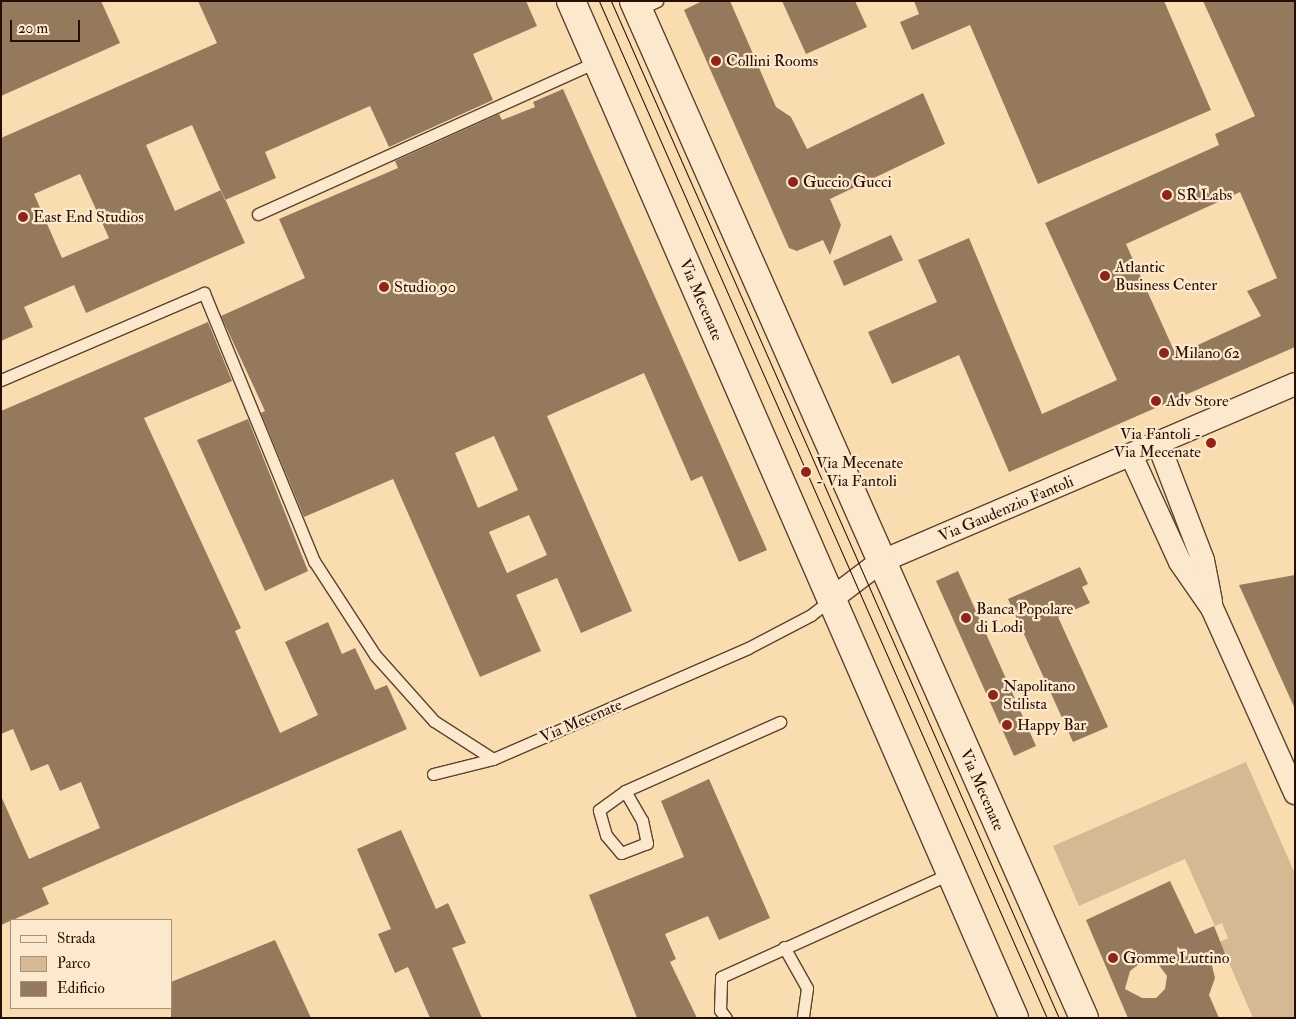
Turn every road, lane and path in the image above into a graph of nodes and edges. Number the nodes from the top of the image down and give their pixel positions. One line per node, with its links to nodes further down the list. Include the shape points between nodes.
1 (571, 1): 3 (main road, Via Mecenate)
2 (643, 4): 9 (main road, Via Mecenate)
3 (598, 61): 4 (lane); 10 (main road, Via Mecenate)
4 (258, 214)
5 (1, 380): 13 (lane, via 204,294 314,561 374,655 434,721)
6 (1295, 384): 7 (street, Via Gaudenzio Fantoli)
7 (1158, 444): 8 (street, Via Gaudenzio Fantoli); 11 (street, via 1203,560)
8 (1131, 455): 9 (street, Via Gaudenzio Fantoli); 11 (street, via 1180,562)
9 (880, 562): 10 (street, Via Mecenate); 22 (main road, Via Mecenate)
10 (830, 600): 13 (lane, Via Mecenate, via 748,648); 17 (main road, Via Mecenate)
11 (1212, 608): 16 (street)
12 (780, 722): 15 (lane)
13 (493, 759): 14 (lane, Via Mecenate)
14 (433, 774)
15 (625, 791): 15 (lane, via 599,810 606,835 622,853 647,843 642,820)
16 (1295, 793)
17 (949, 874): 18 (lane); 21 (main road, Via Mecenate)
18 (784, 947): 19 (lane, via 721,977 720,1010); 20 (lane, via 807,988)
19 (726, 1018)
20 (803, 1018)
21 (1014, 1018)
22 (1084, 1018)

